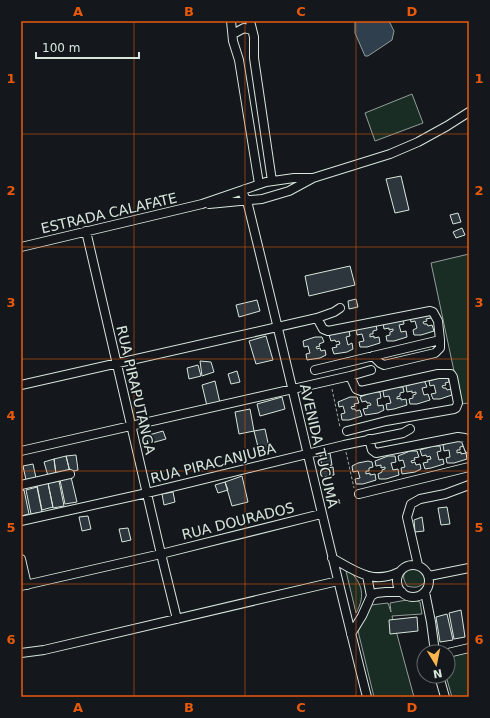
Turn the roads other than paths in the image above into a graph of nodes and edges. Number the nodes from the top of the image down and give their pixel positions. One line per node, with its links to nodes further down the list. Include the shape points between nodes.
1 (231, 21): 4 (street)
2 (250, 21): 3 (street)
3 (252, 30): 4 (street, via 244,28); 7 (street, via 254,58)
4 (233, 34): 8 (street)
5 (469, 112): 6 (street, ESTRADA CALAFATE, via 447,126 390,154)
6 (314, 178): 7 (street, ESTRADA CALAFATE); 10 (street, ESTRADA CALAFATE)
7 (276, 180): 8 (street, ESTRADA CALAFATE); 10 (street, via 284,182 285,188)
8 (259, 184): 9 (street, ESTRADA CALAFATE)
9 (245, 189): 11 (street, AVENIDA TUCUMÃ, via 243,194); 12 (street, ESTRADA CALAFATE)
10 (281, 194): 11 (street, ESTRADA CALAFATE)
11 (248, 201): 12 (street, ESTRADA CALAFATE); 17 (street, AVENIDA TUCUMÃ)
12 (202, 204): 13 (street, ESTRADA CALAFATE)
13 (86, 231): 14 (street, ESTRADA CALAFATE); 20 (street, RUA PIRAPUTANGA)
14 (21, 247)
15 (340, 308): 16 (street)
16 (317, 318): 17 (street); 18 (street, via 323,329 328,331 430,311 438,321)
17 (278, 325): 20 (street); 25 (street, AVENIDA TUCUMÃ)
18 (440, 340): 19 (street); 19 (street, via 440,348 435,353 384,365)
19 (373, 356): 21 (street)
20 (117, 363): 24 (street); 26 (street, RUA PIRAPUTANGA)
21 (315, 370)
22 (371, 370): 23 (street)
23 (350, 376): 25 (street); 28 (street, via 356,389 361,392 448,373 453,377 458,403 454,409)
24 (21, 385)
25 (292, 389): 26 (street); 32 (street, AVENIDA TUCUMÃ)
26 (132, 426): 31 (street); 37 (street, RUA PIRAPUTANGA)
27 (410, 429): 29 (street, RUA PIRACANJUBA, via 403,433)
28 (347, 431)
29 (369, 439): 30 (street, via 372,450 376,453 458,437 465,438); 32 (street, RUA PIRACANJUBA)
30 (469, 449)
31 (21, 451)
32 (308, 454): 37 (street, RUA PIRACANJUBA); 39 (street, AVENIDA TUCUMÃ)
33 (469, 467): 38 (street)
34 (70, 474): 35 (street)
35 (21, 485)
36 (469, 485): 44 (street, via 411,504 407,517)
37 (146, 493): 40 (street, RUA PIRACANJUBA); 41 (street, RUA PIRAPUTANGA)
38 (359, 494)
39 (321, 514): 41 (street, RUA DOURADOS); 42 (street, AVENIDA TUCUMÃ)
40 (21, 521)
41 (161, 554): 50 (street, RUA DOURADOS); 54 (street, RUA PIRAPUTANGA)
42 (332, 558): 47 (street); 49 (street, AVENIDA TUCUMÃ)
43 (21, 559): 50 (street)
44 (418, 565): 46 (street, via 405,566); 48 (street, via 425,569)
45 (469, 568): 48 (street)
46 (399, 572): 47 (street, via 390,577); 51 (street, via 397,585)
47 (367, 576): 53 (street)
48 (429, 576): 52 (street, via 429,585)
49 (338, 581): 54 (street); 55 (street, AVENIDA TUCUMÃ)
50 (24, 585)
51 (402, 592): 52 (street, via 413,597); 53 (street, via 376,593)
52 (425, 592): 56 (street)
53 (371, 596): 55 (street)
54 (177, 619): 59 (street)
55 (351, 634): 61 (street, AVENIDA TUCUMÃ)
56 (434, 644)
57 (469, 648): 58 (street)
58 (456, 651)
59 (21, 653)
60 (441, 684): 62 (street)
61 (366, 697)
62 (445, 697)

